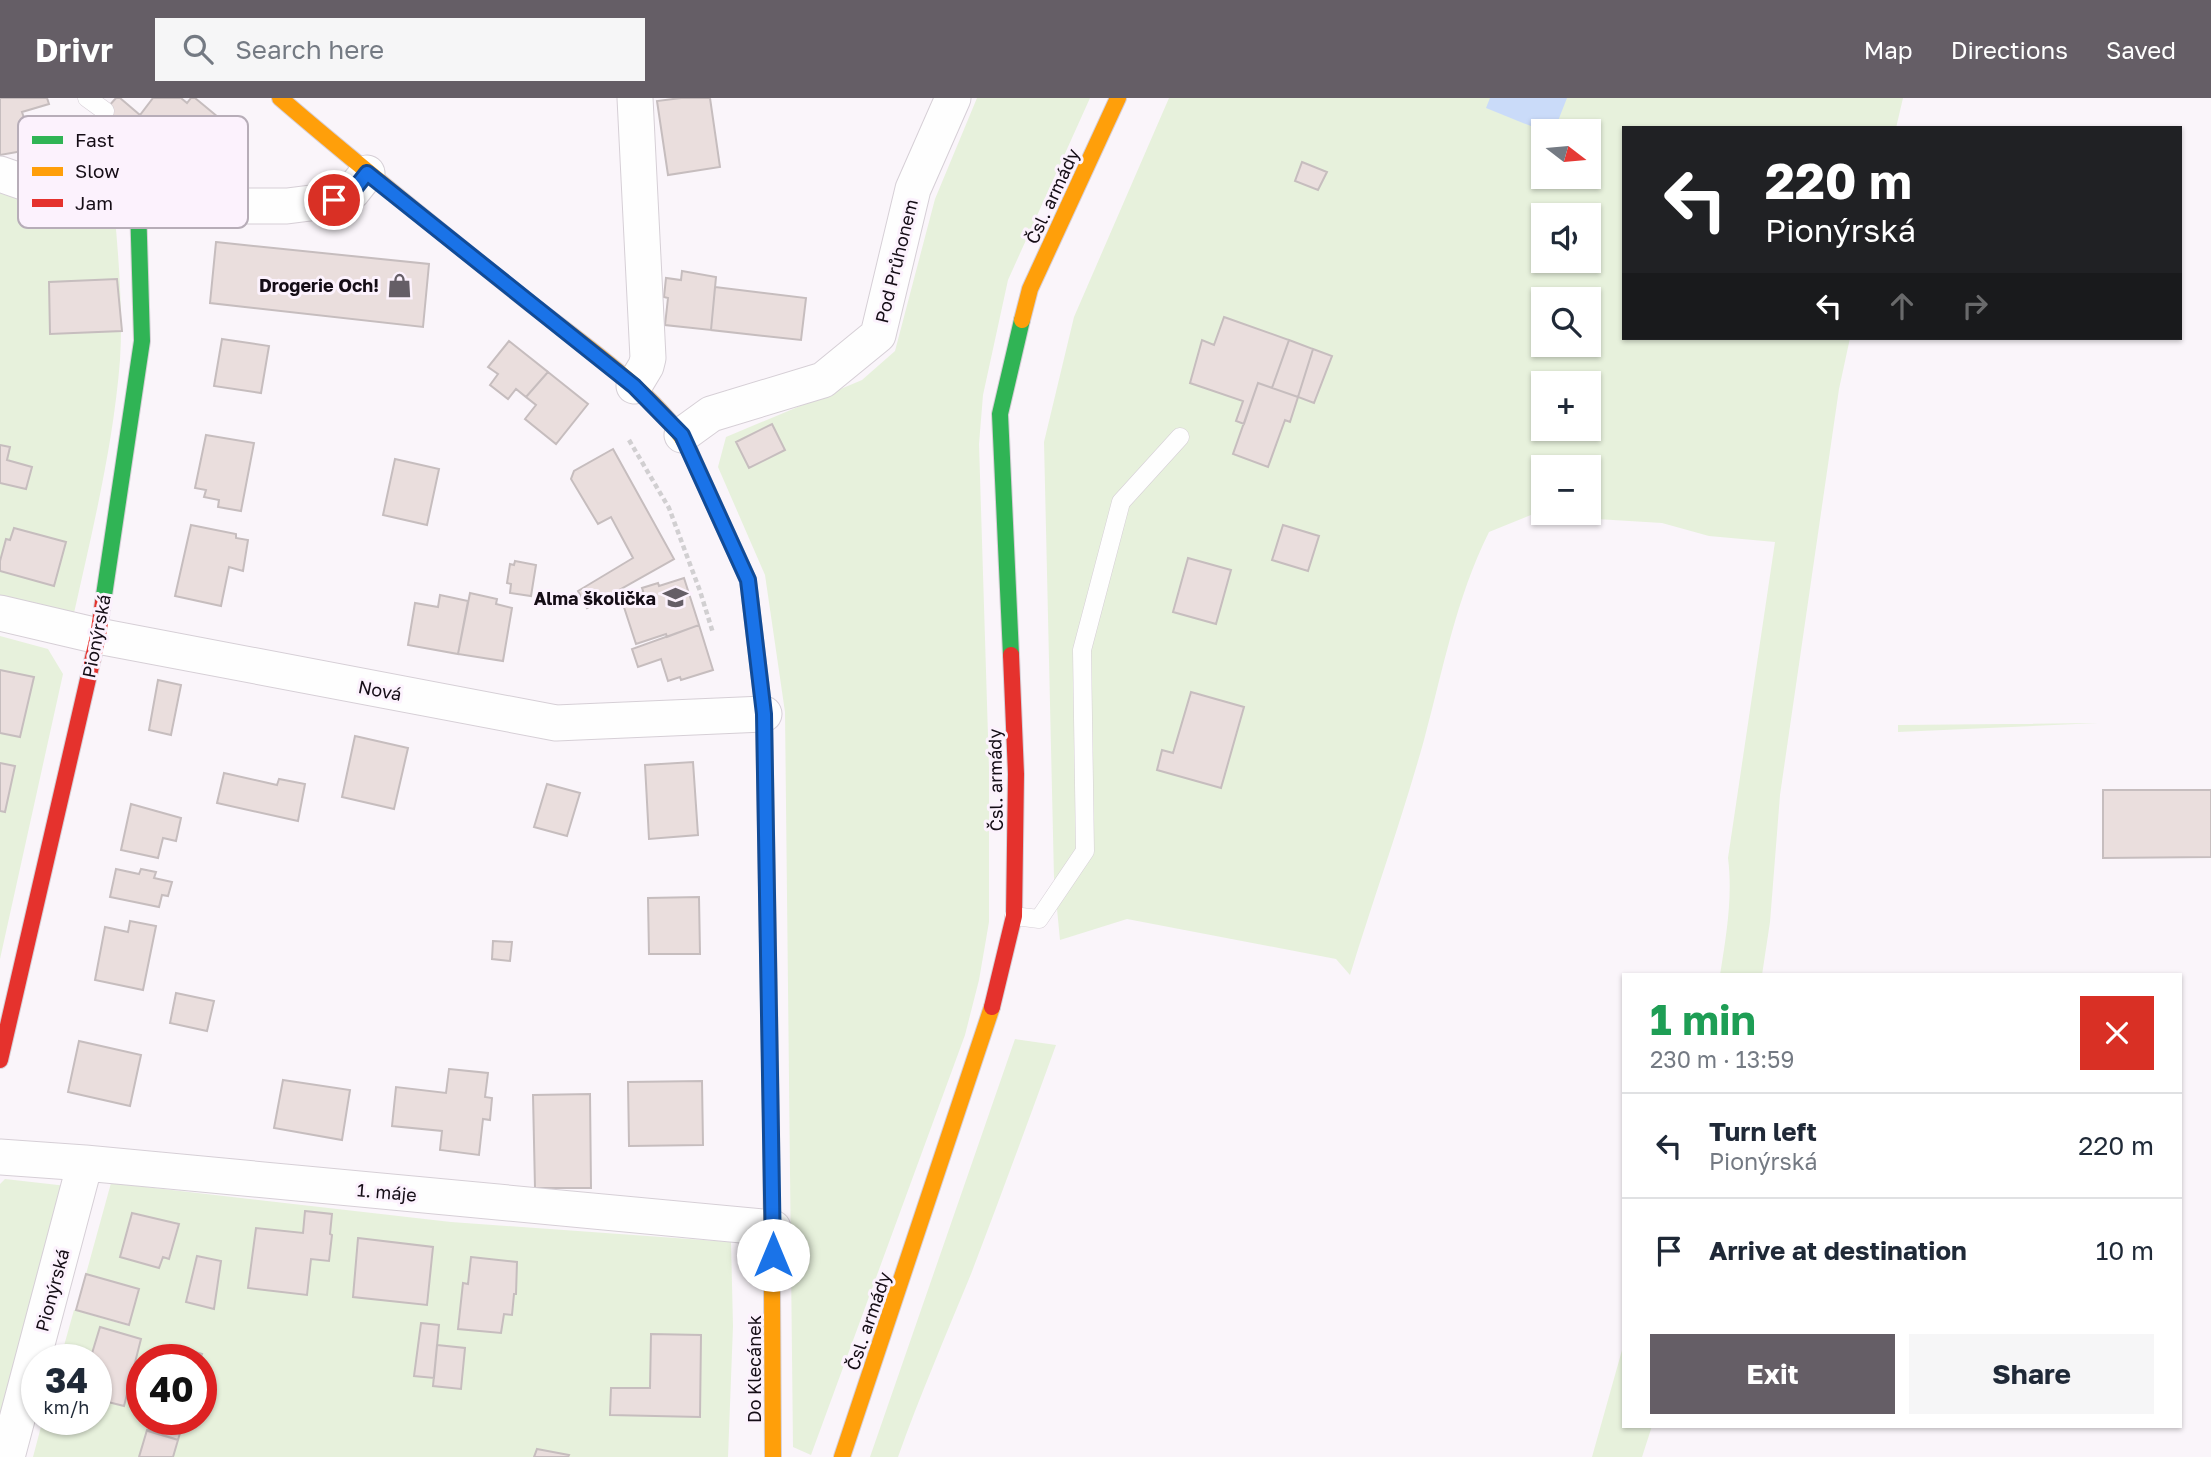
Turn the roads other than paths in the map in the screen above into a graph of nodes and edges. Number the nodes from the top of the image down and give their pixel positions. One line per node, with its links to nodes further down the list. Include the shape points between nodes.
1 (87, 98): 6 (lane)
2 (280, 98): 7 (street, Do Klecánek)
3 (635, 98): 12 (street, via 648,358)
4 (953, 98): 13 (street, Pod Průhonem, via 913,189 877,335 823,380 711,414)
5 (1118, 98): 18 (street, Čsl. armády, via 1030,289 1000,414 1016,774)
6 (105, 111)
7 (367, 173): 10 (street, via 352,192 334,200); 12 (street, Do Klecánek)
8 (0, 174): 9 (street)
9 (18, 180)
10 (248, 206)
11 (152, 228): 16 (street, Pionýrská, via 142,341)
12 (634, 386): 13 (street, Do Klecánek)
13 (682, 435): 17 (street, Do Klecánek, via 748,580)
14 (1180, 437): 18 (lane, via 1121,502 1082,650 1085,851 1040,919)
15 (0, 613): 16 (street, Nová)
16 (98, 636): 17 (street, Nová, via 556,723); 19 (street, Pionýrská)
17 (764, 714): 22 (street, Do Klecánek)
18 (1014, 916): 25 (street, Čsl. armády, via 987,1026)
19 (0, 1060)
20 (0, 1157): 21 (street, 1. máje)
21 (85, 1163): 22 (street, 1. máje); 23 (street, Pionýrská)
22 (773, 1228): 24 (street, Do Klecánek)
23 (7, 1457)
24 (773, 1457)
25 (842, 1457)

